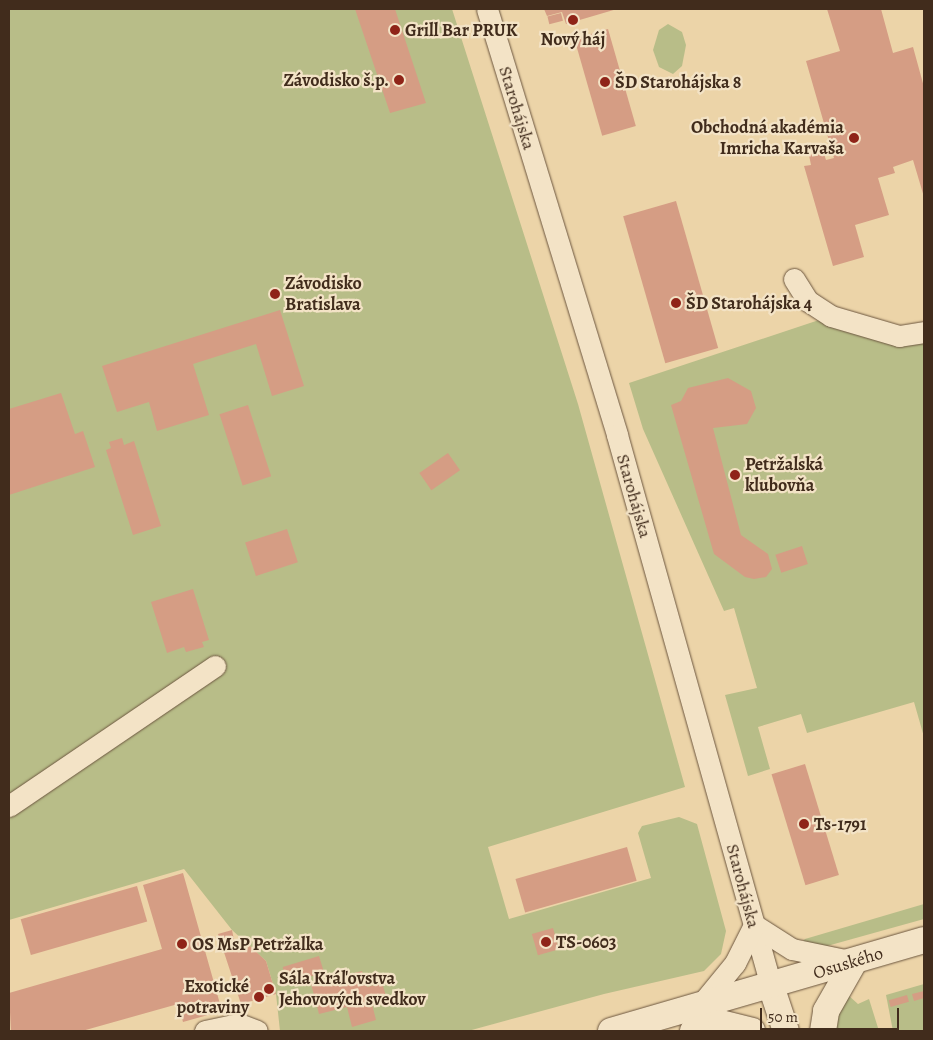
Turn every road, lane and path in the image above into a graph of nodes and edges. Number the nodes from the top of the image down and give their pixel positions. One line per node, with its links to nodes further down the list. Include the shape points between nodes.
1 (487, 9): 6 (street, Starohájska, via 614,426)
2 (794, 278): 3 (street, via 808,301 831,316 899,336)
3 (924, 332)
4 (215, 666): 5 (street)
5 (9, 806)
6 (754, 925): 8 (street, via 792,949); 9 (street, Starohájska); 10 (street, via 735,963)
7 (924, 940): 8 (street, Osuského)
8 (854, 962): 9 (street, Osuského); 16 (street, via 826,1011)
9 (771, 986): 10 (street, Osuského); 15 (street)
10 (696, 1019): 13 (street); 14 (street)
11 (205, 1031): 12 (street, via 239,1024)
12 (256, 1031)
13 (611, 1031)
14 (752, 1031)
15 (786, 1031)
16 (823, 1031)

